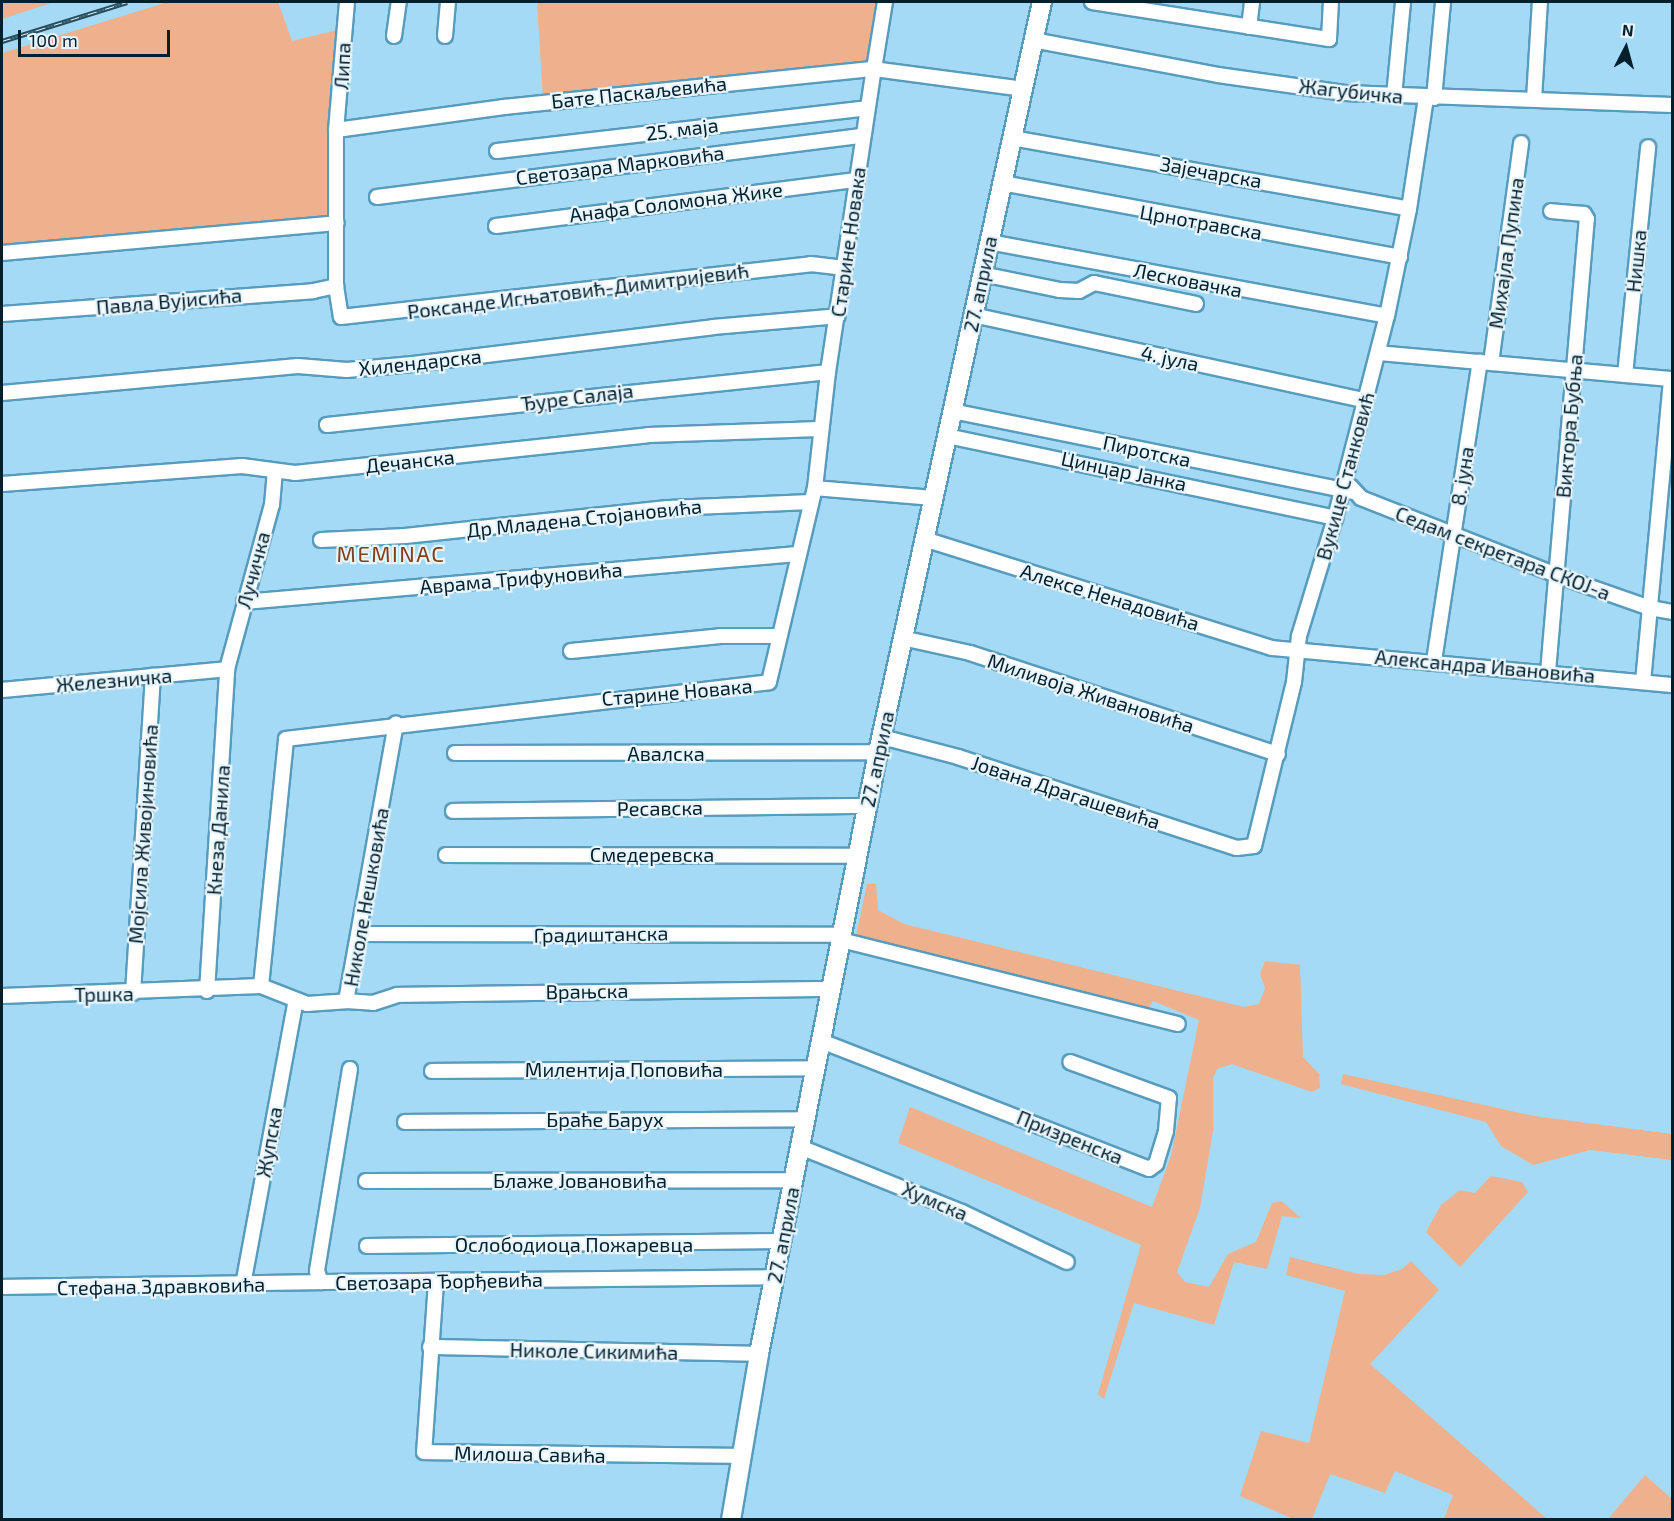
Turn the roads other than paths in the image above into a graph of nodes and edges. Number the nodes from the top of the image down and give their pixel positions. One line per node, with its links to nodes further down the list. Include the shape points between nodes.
1 (347, 2): 25 (street, Липа)
2 (399, 2): 15 (street)
3 (448, 2): 16 (street)
4 (885, 2): 18 (street)
5 (1042, 2): 17 (main road, 27. априла)
6 (1092, 2): 13 (street)
7 (1181, 2): 13 (street)
8 (1252, 2): 14 (street)
9 (1331, 2): 14 (street, via 1329,39)
10 (1402, 2): 20 (street)
11 (1443, 2): 21 (street, Вукице Станковић)
12 (1540, 2): 22 (street)
13 (1179, 16): 14 (street)
14 (1249, 27)
15 (394, 36)
16 (445, 36)
17 (1034, 40): 19 (main road, 27. априла); 20 (street, Жагубичка, via 1218,75)
18 (874, 69): 19 (street, Бате Паскаљевића); 24 (street, Старине Новака); 25 (street, Бате Паскаљевића, via 504,107)
19 (1023, 89): 27 (main road, 27. априла)
20 (1394, 96): 21 (street, Жагубичка)
21 (1430, 98): 22 (street, Жагубичка); 34 (street, Вукице Станковић)
22 (1534, 99): 23 (street, Жагубичка)
23 (1672, 105)
24 (867, 108): 26 (street, Старине Новака); 30 (street, 25. маја)
25 (336, 130): 36 (street, Липа)
26 (863, 136): 31 (street, Старине Новака); 33 (street, Светозара Марковића)
27 (1012, 138): 32 (main road, 27. априла); 34 (street, Зајечарска)
28 (1521, 143): 50 (street, Михајла Пупина)
29 (1648, 147): 53 (street, Нишка)
30 (497, 151)
31 (856, 180): 37 (street, Анафа Соломона Жике); 41 (street, Старине Новака)
32 (1002, 183): 38 (main road, 27. априла); 40 (street, Црнотравска)
33 (377, 197)
34 (1409, 209): 40 (street, Вукице Станковић)
35 (1551, 211): 51 (street, Виктора Бубња, via 1587,217)
36 (337, 223): 39 (street); 43 (street, Липа)
37 (496, 226)
38 (989, 242): 42 (main road, 27. априла); 48 (street, Лесковачка)
39 (2, 253)
40 (1400, 257): 48 (street, Вукице Станковић)
41 (845, 268): 43 (street, Роксанде Игњатовић-Димитријевић, via 811,264 347,318 341,317); 47 (street, Старине Новака)
42 (982, 274): 44 (street, via 1060,290 1079,291 1094,283); 46 (main road, 27. априла)
43 (336, 286): 45 (street, Павла Вујисића)
44 (1196, 304)
45 (2, 315)
46 (973, 315): 56 (street, 4. јула); 57 (main road, 27. априла)
47 (838, 316): 52 (street, Старине Новака); 55 (street, Хилендарска, via 391,366 324,370 298,366)
48 (1387, 316): 49 (street, Вукице Станковић)
49 (1378, 353): 50 (street); 56 (street, Вукице Станковић)
50 (1486, 363): 51 (street); 67 (street, 8. јуна)
51 (1574, 370): 53 (street); 71 (street, Виктора Бубња)
52 (828, 372): 58 (street, Ђуре Салаја); 59 (street, Старине Новака)
53 (1625, 375): 54 (street)
54 (1672, 379): 73 (street)
55 (2, 393)
56 (1366, 401): 63 (street, Вукице Станковић, via 1347,476)
57 (952, 411): 60 (main road, 27. априла); 63 (street, Пиротска)
58 (327, 425)
59 (820, 429): 61 (street, Дечанска, via 648,435 295,473); 64 (street, Старине Новака)
60 (947, 436): 65 (main road, 27. априла); 66 (street, Цинцар Јанка)
61 (275, 471): 62 (street, Дечанска, via 242,466 176,469); 72 (street, Лучичка, via 272,505)
62 (2, 484)
63 (1352, 494): 66 (street); 66 (street, Вукице Станковић); 67 (street, Седам секретара СКОЈ-а)
64 (813, 495): 65 (street, Др Младена Стојановића); 69 (street, Др Младена Стојановића, via 405,536); 70 (street, Старине Новака)
65 (933, 498): 68 (main road, 27. априла)
66 (1336, 514): 77 (street, Вукице Станковић)
67 (1453, 532): 71 (street, Седам секретара СКОЈ-а); 79 (street, 8. јуна)
68 (924, 539): 76 (main road, 27. априла); 77 (street, Алексе Ненадовића, via 1262,646)
69 (321, 540)
70 (797, 554): 72 (street, Аврама Трифуновића); 75 (street, Старине Новака)
71 (1556, 575): 73 (street, Седам секретара СКОЈ-а); 81 (street, Виктора Бубња)
72 (244, 602): 80 (street, Лучичка)
73 (1650, 608): 74 (street, Седам секретара СКОЈ-а); 83 (street)
74 (1672, 612)
75 (779, 636): 78 (street, via 720,636); 86 (street, Старине Новака, via 769,682 761,685)
76 (902, 638): 87 (main road, 27. априла); 89 (street, Миливоја Живановића, via 970,653)
77 (1297, 650): 79 (street, Александра Ивановића); 89 (street, Вукице Станковић)
78 (571, 651)
79 (1434, 661): 81 (street, Александра Ивановића)
80 (227, 669): 82 (street, Железничка); 99 (street, Кнеза Данила)
81 (1548, 672): 83 (street, Александра Ивановића)
82 (153, 676): 85 (street, Железничка); 100 (street, Мојсила Живојиновића)
83 (1643, 682): 84 (street, Александра Ивановића)
84 (1672, 685)
85 (2, 690)
86 (396, 723): 95 (street, Николе Нешковића); 97 (street, Старине Новака, via 286,739)
87 (880, 744): 88 (street, Авалска); 90 (main road, 27. априла); 92 (street, Јована Драгашевића, via 958,757 1237,848)
88 (455, 753)
89 (1278, 754): 92 (street, Вукице Станковић, via 1256,843)
90 (867, 806): 91 (street, Ресавска); 94 (main road, 27. априла)
91 (453, 811)
92 (1250, 848)
93 (446, 855): 94 (street, Смедеревска)
94 (857, 856): 96 (main road, 27. априла)
95 (359, 934): 96 (street, Градиштанска); 103 (street, Николе Нешковића)
96 (841, 938): 98 (main road, 27. априла); 104 (street, Градиштанска)
97 (261, 986): 99 (street, Николе Нешковића); 102 (street, Николе Нешковића)
98 (831, 989): 103 (street, Врањска, via 397,995 373,1003); 105 (main road, 27. априла)
99 (207, 991): 100 (street, Тршка)
100 (133, 993): 101 (street, Тршка)
101 (2, 996)
102 (296, 1000): 103 (street, Николе Нешковића, via 322,1005); 121 (street, Жупска)
103 (346, 1001)
104 (1178, 1024)
105 (821, 1041): 106 (street, Призренска, via 1149,1168 1156,1164 1164,1140 1169,1098); 107 (main road, 27. априла)
106 (1070, 1062)
107 (816, 1068): 109 (street, Милентија Поповића); 110 (main road, 27. априла)
108 (350, 1069): 119 (street, Светозара Ђорђевића, via 317,1271)
109 (432, 1071)
110 (806, 1119): 111 (street, Браће Барух); 112 (main road, 27. априла)
111 (405, 1122)
112 (800, 1147): 114 (main road, 27. априла); 117 (street, Хумска, via 962,1212)
113 (366, 1180): 114 (street, Блаже Јовановића)
114 (794, 1180): 115 (main road, 27. априла)
115 (781, 1241): 116 (street, Ослободиоца Пожаревца); 118 (main road, 27. априла)
116 (367, 1246)
117 (1067, 1262)
118 (774, 1277): 120 (street, Светозара Ђорђевића); 124 (main road, 27. априла)
119 (321, 1282): 120 (street, Светозара Ђорђевића); 121 (street, Стефана Здравковића)
120 (436, 1282): 123 (street)
121 (243, 1285): 122 (street, Стефана Здравковића)
122 (2, 1287)
123 (430, 1347): 124 (street, Николе Сикимића); 125 (street, Милоша Савића, via 424,1452)
124 (759, 1354): 125 (main road, 27. априла)
125 (742, 1456): 126 (main road, 27. априла)
126 (731, 1520)

